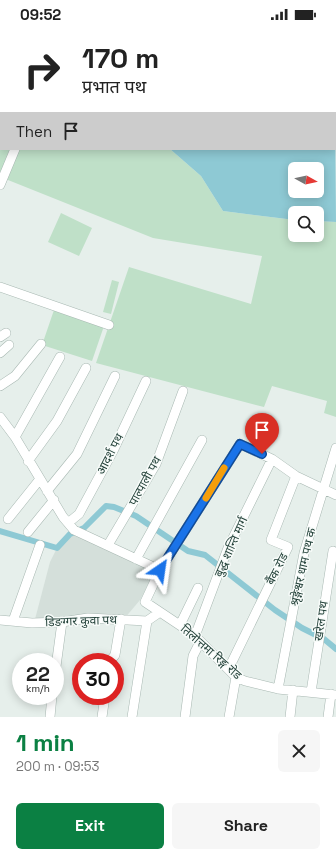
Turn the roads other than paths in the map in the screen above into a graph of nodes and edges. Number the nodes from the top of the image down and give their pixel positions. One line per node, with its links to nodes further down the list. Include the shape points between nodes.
1 (15, 150): 2 (street)
2 (0, 185)
3 (0, 287): 4 (street)
4 (108, 325)
5 (40, 344): 12 (street, via 15,376)
6 (9, 345): 7 (street)
7 (0, 352)
8 (60, 357): 16 (street)
9 (86, 368): 20 (street, via 56,421)
10 (115, 376): 24 (street, via 77,454)
11 (146, 381): 28 (street, आदर्श पथ)
12 (0, 386)
13 (183, 391): 31 (street, पाल्पाली पथ, via 156,464)
14 (0, 417): 15 (street)
15 (3, 428): 16 (street)
16 (15, 437): 20 (street)
17 (202, 440): 33 (street)
18 (336, 448): 23 (street, श्रृङ्गेश्वर धाम पथ क)
19 (272, 459): 21 (street); 34 (street, via 240,444); 43 (street, बुद्ध शान्ति मार्ग, via 228,548)
20 (28, 461): 22 (street)
21 (296, 476): 23 (street); 46 (street, बैंक रोड, via 271,540 288,547)
22 (40, 479): 24 (street); 27 (street)
23 (323, 489): 25 (street); 48 (street, श्रृङ्गेश्वर धाम पथ क, via 304,553)
24 (47, 491): 26 (street)
25 (336, 496)
26 (54, 500): 28 (street); 29 (street)
27 (8, 519)
28 (73, 529): 31 (street)
29 (28, 532)
30 (40, 545): 39 (street)
31 (108, 546): 33 (street)
32 (332, 551): 50 (street, खरेल पथ)
33 (136, 559): 34 (street)
34 (160, 570): 36 (street, तिलोत्तमा रिङ्ग रोड, via 145,602)
35 (198, 588): 42 (street)
36 (160, 612): 40 (street); 42 (street, तिलोत्तमा रिङ्ग रोड)
37 (121, 619): 40 (street, डिङग्गर कुवा पथ); 41 (street, डिङग्गर कुवा पथ, via 88,618); 45 (street)
38 (0, 620): 39 (street, डिङग्गर कुवा पथ)
39 (13, 621): 41 (street, डिङग्गर कुवा पथ)
40 (147, 621): 56 (street)
41 (62, 622): 44 (street)
42 (180, 625): 43 (street, तिलोत्तमा रिङ्ग रोड)
43 (197, 639): 46 (street, तिलोत्तमा रिङ्ग रोड); 57 (street, बुद्ध शान्ति मार्ग)
44 (58, 653)
45 (115, 653)
46 (228, 668): 47 (street, तिलोत्तमा रिङ्ग रोड)
47 (236, 677): 48 (street, तिलोत्तमा रिङ्ग रोड); 58 (street)
48 (278, 689): 49 (street, तिलोत्तमा रिङ्ग रोड)
49 (293, 690): 50 (street, तिलोत्तमा रिङ्ग रोड); 59 (street)
50 (310, 692): 51 (street, तिलोत्तमा रिङ्ग रोड)
51 (334, 695): 60 (street)
52 (51, 705): 54 (street)
53 (103, 705): 55 (street)
54 (50, 717)
55 (102, 717)
56 (132, 717)
57 (185, 717)
58 (229, 717)
59 (290, 717)
60 (328, 717)

